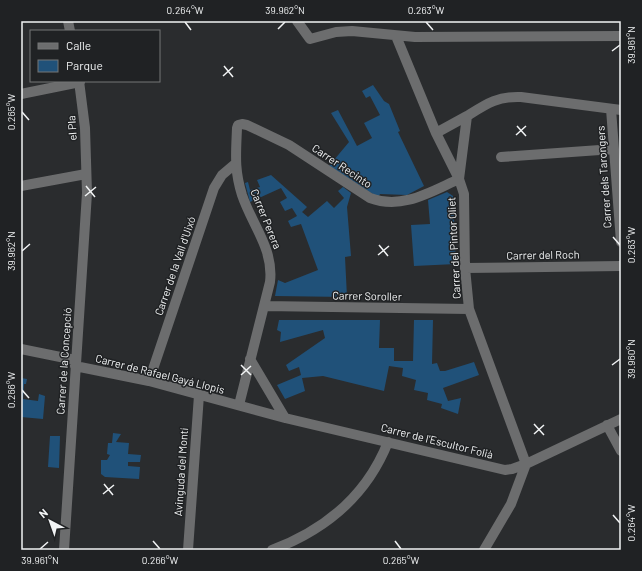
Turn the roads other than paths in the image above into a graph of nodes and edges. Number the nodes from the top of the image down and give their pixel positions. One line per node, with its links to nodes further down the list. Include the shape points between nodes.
1 (297, 21): 2 (street, via 310,39 345,31)
2 (396, 36): 3 (street); 9 (street, Carrer del Pintor Oliet)
3 (621, 36)
4 (79, 82): 5 (street); 13 (street, el Pla, via 85,128)
5 (21, 94)
6 (616, 110): 7 (street, via 507,96 496,99); 10 (street, Carrer dels Tarongers)
7 (467, 116): 9 (street); 14 (street)
8 (237, 133): 12 (street, Carrer Perera); 14 (street, Carrer Recinto, via 237,128 242,124 289,145 380,202 409,201)
9 (436, 133): 14 (street, Carrer del Pintor Oliet)
10 (614, 149): 11 (street); 16 (street, Carrer dels Tarongers)
11 (500, 157)
12 (235, 164): 19 (street, Carrer Perera, via 246,206 263,239 270,261 270,282); 24 (street, Carrer de la Vall d'Uixó, via 222,175 214,188)
13 (86, 174): 15 (street); 23 (street, Carrer de la Concepció, via 87,193)
14 (459, 178): 18 (street, Carrer del Pintor Oliet, via 464,194)
15 (21, 186)
16 (621, 242)
17 (621, 266): 18 (street, Carrer del Roch)
18 (466, 268): 20 (street, Carrer del Pintor Oliet)
19 (264, 306): 20 (street, Carrer Soroller); 22 (street, Carrer Perera)
20 (469, 309): 32 (street, Carrer del Pintor Oliet)
21 (21, 349): 23 (street, Carrer de Rafael Gayá Llopis)
22 (250, 359): 26 (street, Carrer Perera); 27 (street)
23 (75, 363): 24 (street, Carrer de Rafael Gayá Llopis); 33 (street, Carrer de la Concepció)
24 (149, 381): 25 (street, Carrer de Rafael Gayá Llopis)
25 (199, 395): 26 (street, Carrer de Rafael Gayá Llopis); 34 (street, Avinguda del Montí)
26 (239, 405): 27 (street, Carrer de l'Escultor Folià)
27 (285, 418): 30 (street, Carrer de l'Escultor Folià)
28 (621, 419): 29 (street, Carrer de l'Escultor Folià)
29 (607, 425): 31 (street); 32 (street, Carrer de l'Escultor Folià)
30 (388, 442): 32 (street, Carrer de l'Escultor Folià, via 499,469 512,469); 35 (street, via 373,474 344,506 315,529)
31 (621, 451)
32 (526, 464): 36 (street, via 511,504)
33 (64, 550)
34 (188, 550)
35 (272, 550)
36 (484, 550)

